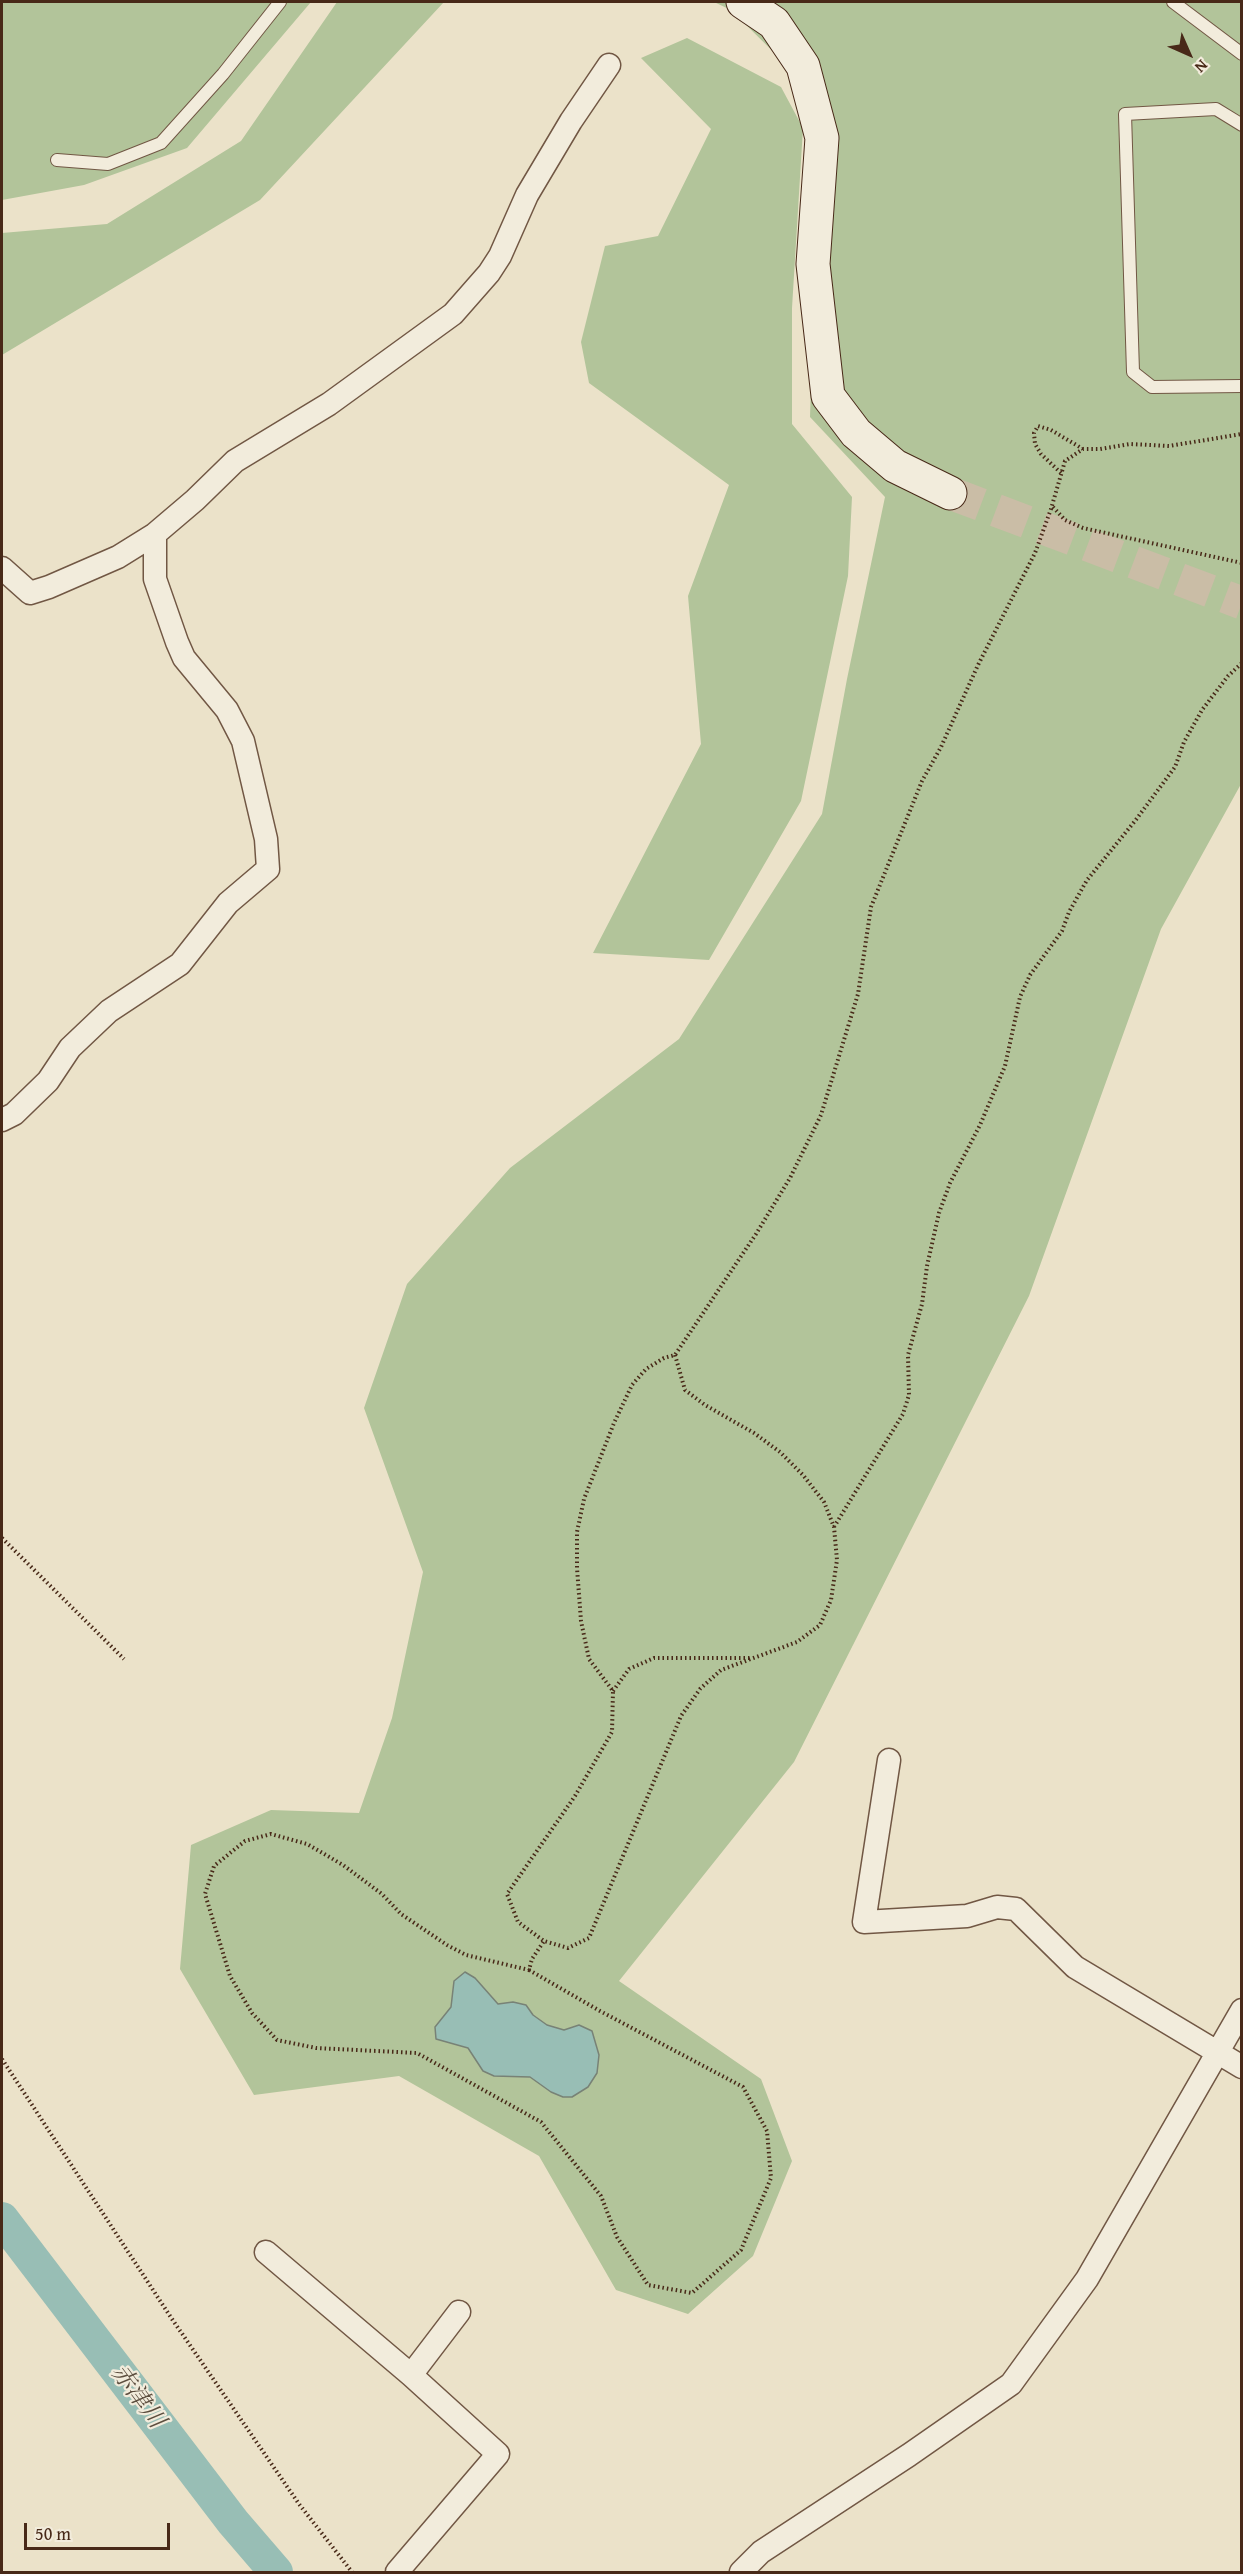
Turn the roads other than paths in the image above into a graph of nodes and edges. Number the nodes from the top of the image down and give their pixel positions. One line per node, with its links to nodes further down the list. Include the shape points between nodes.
1 (280, 2): 7 (lane, via 161,143 108,164)
2 (1173, 2): 4 (lane)
3 (748, 3): 9 (street, via 774,22 803,66 822,138 813,264 828,396 856,433 896,466)
4 (1242, 54)
5 (609, 65): 10 (street, via 528,195 500,256 453,314 329,404 236,461)
6 (1242, 125): 8 (lane, via 1216,109 1125,114 1133,372 1152,387)
7 (57, 160)
8 (1242, 386)
9 (950, 493)
10 (155, 534): 11 (street, via 118,557 30,593); 12 (street, via 155,579 177,642 184,658 227,710 243,741 266,839 268,869 228,903 180,964 109,1011 70,1048 39,1089 14,1114)
11 (2, 568)
12 (2, 1120)
13 (889, 1760): 15 (street, via 864,1922 967,1916 997,1907 1016,1909 1075,1967)
14 (1242, 2010): 15 (street)
15 (1217, 2053): 16 (street); 21 (street, via 1087,2279 1011,2384 761,2552)
16 (1242, 2067)
17 (266, 2252): 19 (street)
18 (459, 2312): 19 (street)
19 (411, 2375): 20 (street, via 498,2454)
20 (397, 2572)
21 (741, 2572)

